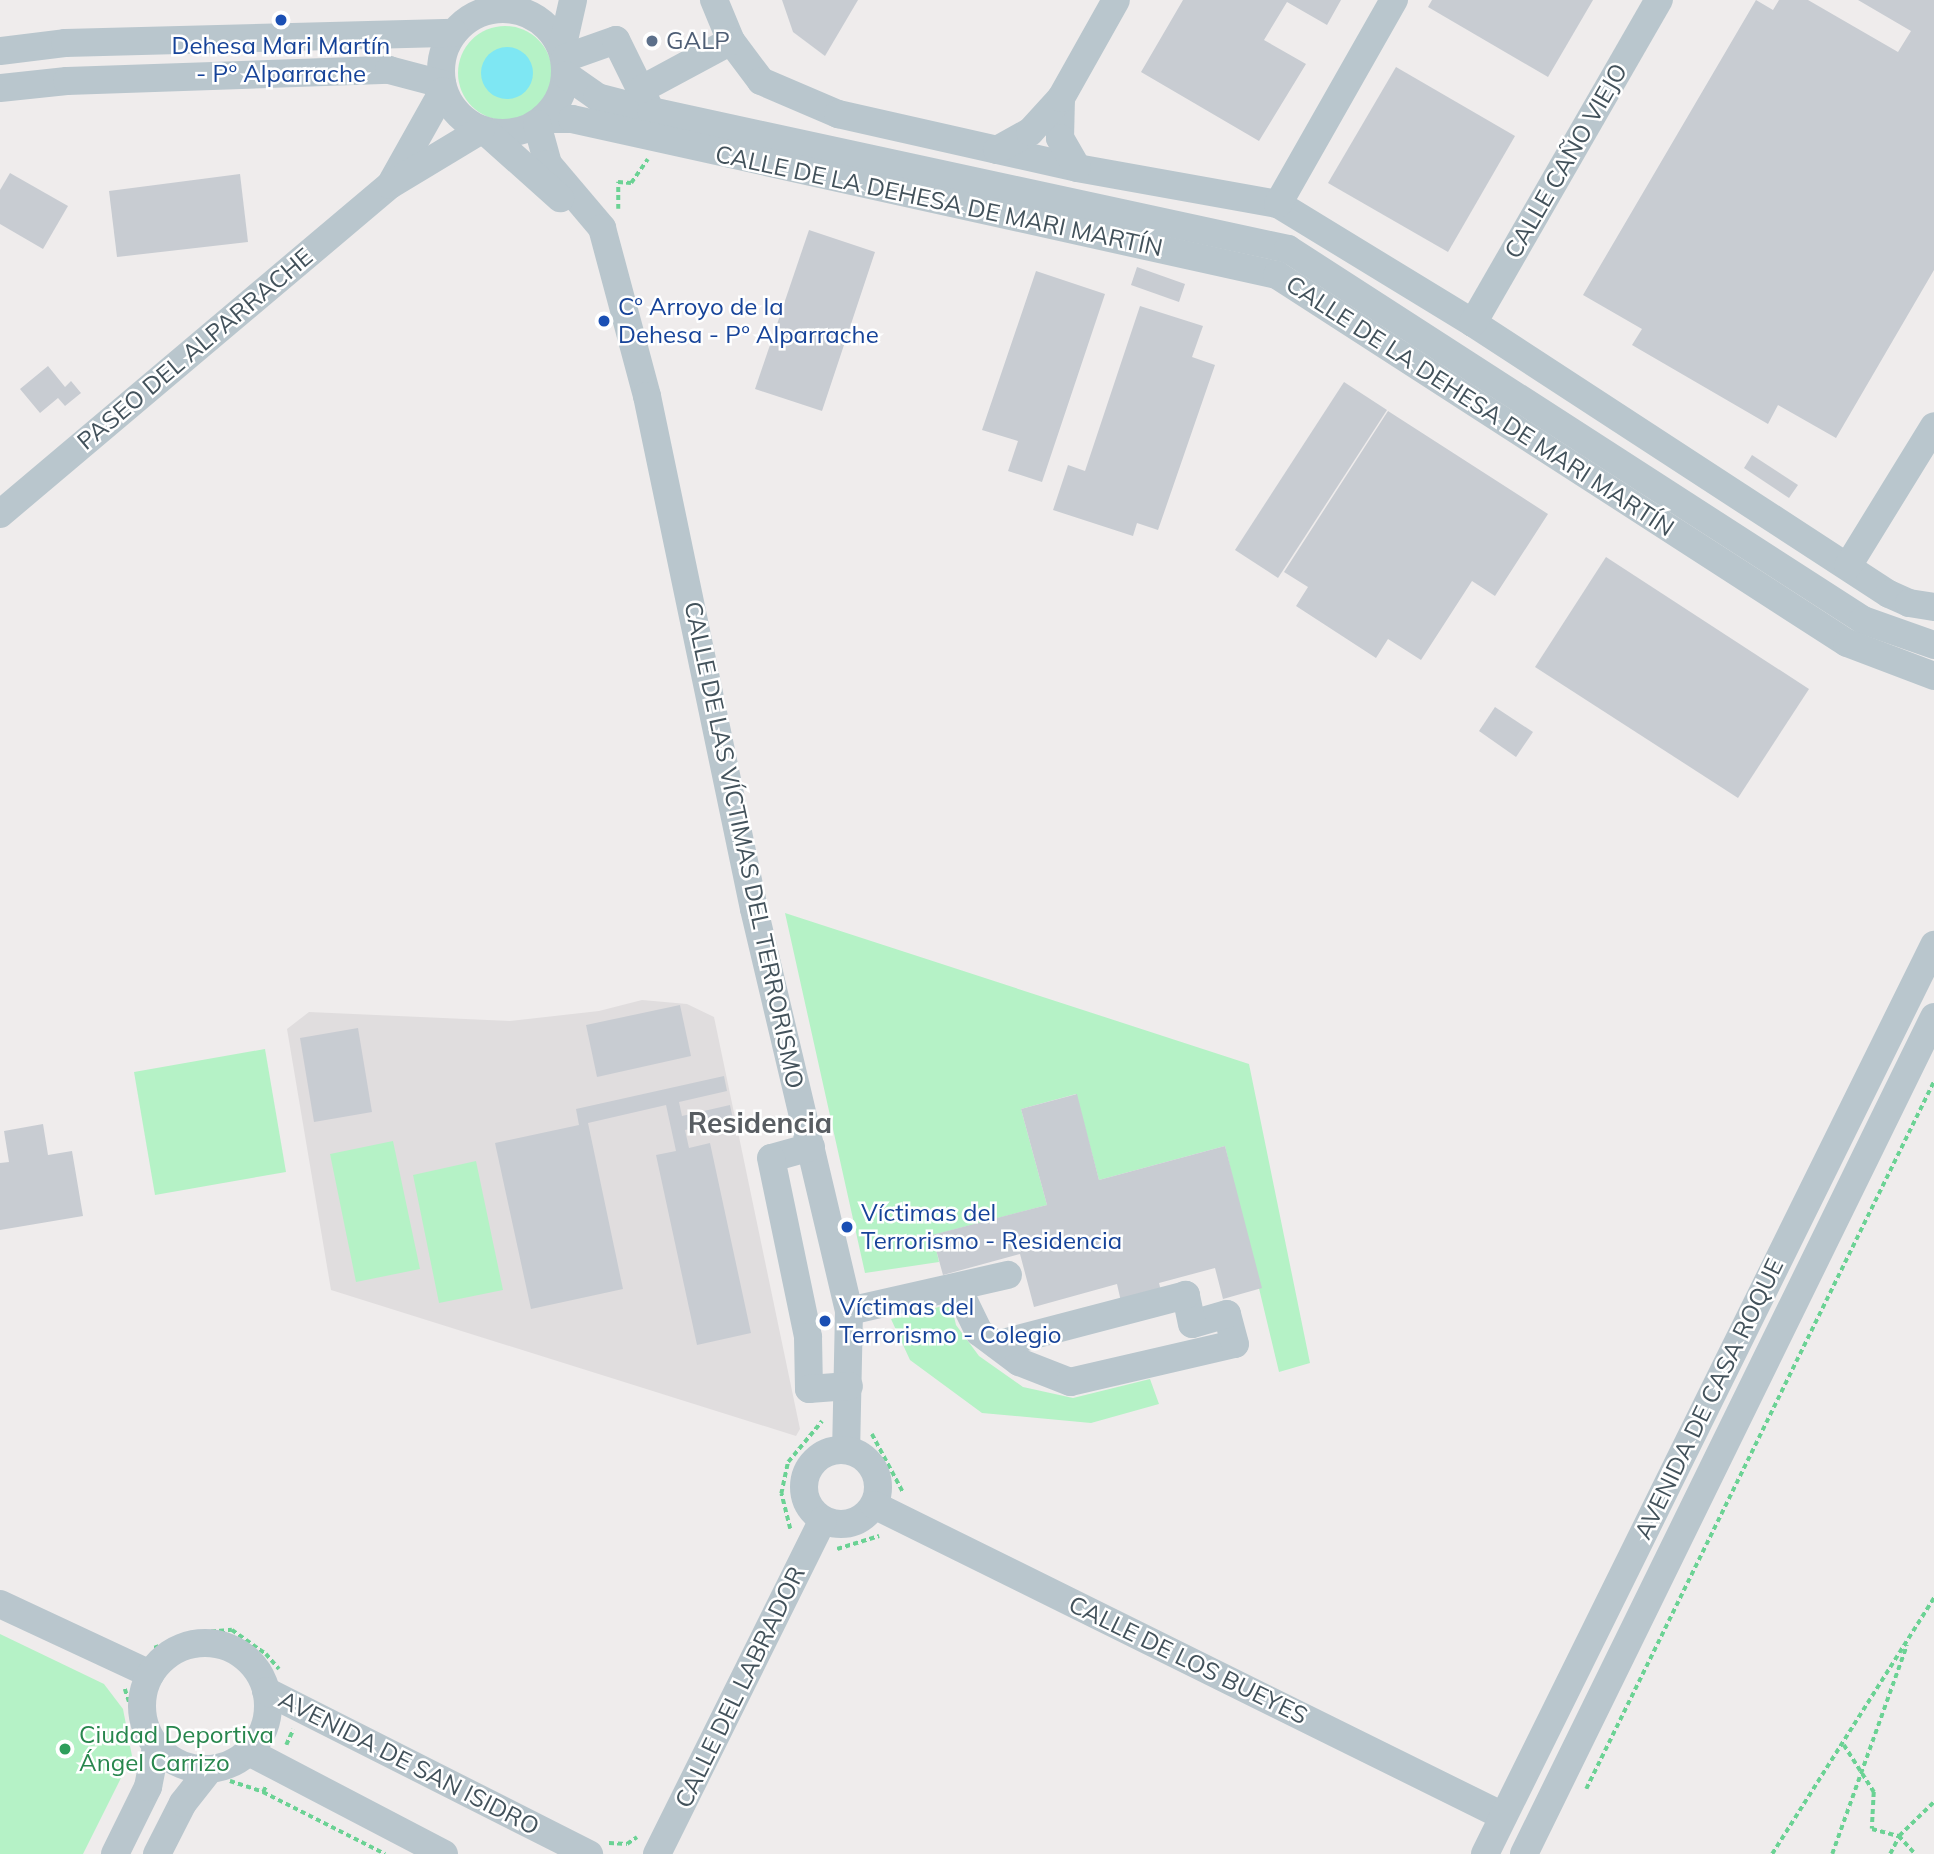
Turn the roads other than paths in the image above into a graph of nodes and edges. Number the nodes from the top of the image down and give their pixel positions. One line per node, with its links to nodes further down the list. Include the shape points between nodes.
1 (573, 0): 10 (street)
2 (1116, 0): 13 (street)
3 (1394, 0): 20 (street)
4 (1660, 0): 22 (street, CALLE CAÑO VIEJO)
5 (717, 2): 8 (street)
6 (516, 5): 7 (street); 10 (street, via 537,19)
7 (458, 20): 9 (street, via 65,43); 12 (street, via 445,48)
8 (731, 41): 14 (street); 17 (street, via 761,80 838,114)
9 (0, 51)
10 (564, 61): 14 (street, CALLE DE LA DEHESA DE MARI MARTÍN, via 597,97); 14 (street, via 616,40); 15 (street, via 559,99)
11 (0, 88): 12 (street, via 67,81 389,69)
12 (443, 88): 16 (street, via 452,108); 19 (street, PASEO DEL ALPARRACHE)
13 (1061, 98): 17 (street, via 1030,132); 18 (street, via 1060,138)
14 (647, 100): 27 (street, CALLE DE LA DEHESA DE MARI MARTÍN, via 1288,249 1863,620)
15 (540, 122): 16 (street, via 521,132); 21 (street, CALLE DE LAS VÍCTIMAS DEL TERRORISMO, via 548,164 595,215); 28 (street, CALLE DE LA DEHESA DE MARI MARTÍN, via 572,119 1278,275 1847,643)
16 (483, 131): 19 (street, PASEO DEL ALPARRACHE); 21 (street, CALLE DE LAS VÍCTIMAS DEL TERRORISMO, via 575,210)
17 (997, 150): 18 (street)
18 (1077, 167): 20 (street)
19 (390, 185): 24 (street, PASEO DEL ALPARRACHE)
20 (1278, 204): 22 (street)
21 (605, 246): 31 (street, CALLE DE LAS VÍCTIMAS DEL TERRORISMO, via 647,396 754,909)
22 (1473, 323): 25 (street)
23 (1934, 426): 25 (street)
24 (0, 514)
25 (1849, 566): 26 (street, via 1889,594)
26 (1934, 607)
27 (1934, 645)
28 (1934, 676)
29 (1934, 945): 46 (street, AVENIDA DE CASA ROQUE)
30 (1934, 1017): 53 (street, AVENIDA DE CASA ROQUE)
31 (811, 1147): 34 (street, CALLE DE LAS VÍCTIMAS DEL TERRORISMO); 36 (street, via 771,1158 808,1337 808,1388)
32 (1008, 1275): 33 (street)
33 (958, 1289): 34 (street); 35 (street, via 979,1332)
34 (849, 1311): 36 (street, CALLE DE LAS VÍCTIMAS DEL TERRORISMO)
35 (996, 1345): 35 (street, via 1019,1362 1070,1382 1235,1344 1227,1314 1192,1324 1186,1295)
36 (849, 1386): 37 (street, CALLE DE LAS VÍCTIMAS DEL TERRORISMO)
37 (846, 1449): 38 (street, via 860,1454 877,1477); 39 (street, via 818,1457 807,1468 804,1498)
38 (874, 1505): 39 (street, via 852,1523); 46 (street, CALLE DE LOS BUEYES)
39 (823, 1520): 47 (street, CALLE DEL LABRADOR)
40 (0, 1604): 41 (street)
41 (147, 1663): 42 (street, via 203,1643 224,1646); 43 (street, via 141,1711)
42 (274, 1682): 44 (street, via 266,1724); 48 (street, AVENIDA DE SAN ISIDRO, via 303,1709)
43 (148, 1743): 45 (street); 49 (street, via 148,1787)
44 (248, 1752): 45 (street); 51 (street)
45 (214, 1778): 50 (street, via 183,1803)
46 (1503, 1816): 52 (street, AVENIDA DE CASA ROQUE)
47 (650, 1844)
48 (593, 1848)
49 (115, 1854)
50 (157, 1854)
51 (444, 1854)
52 (1485, 1854)
53 (1524, 1854)

